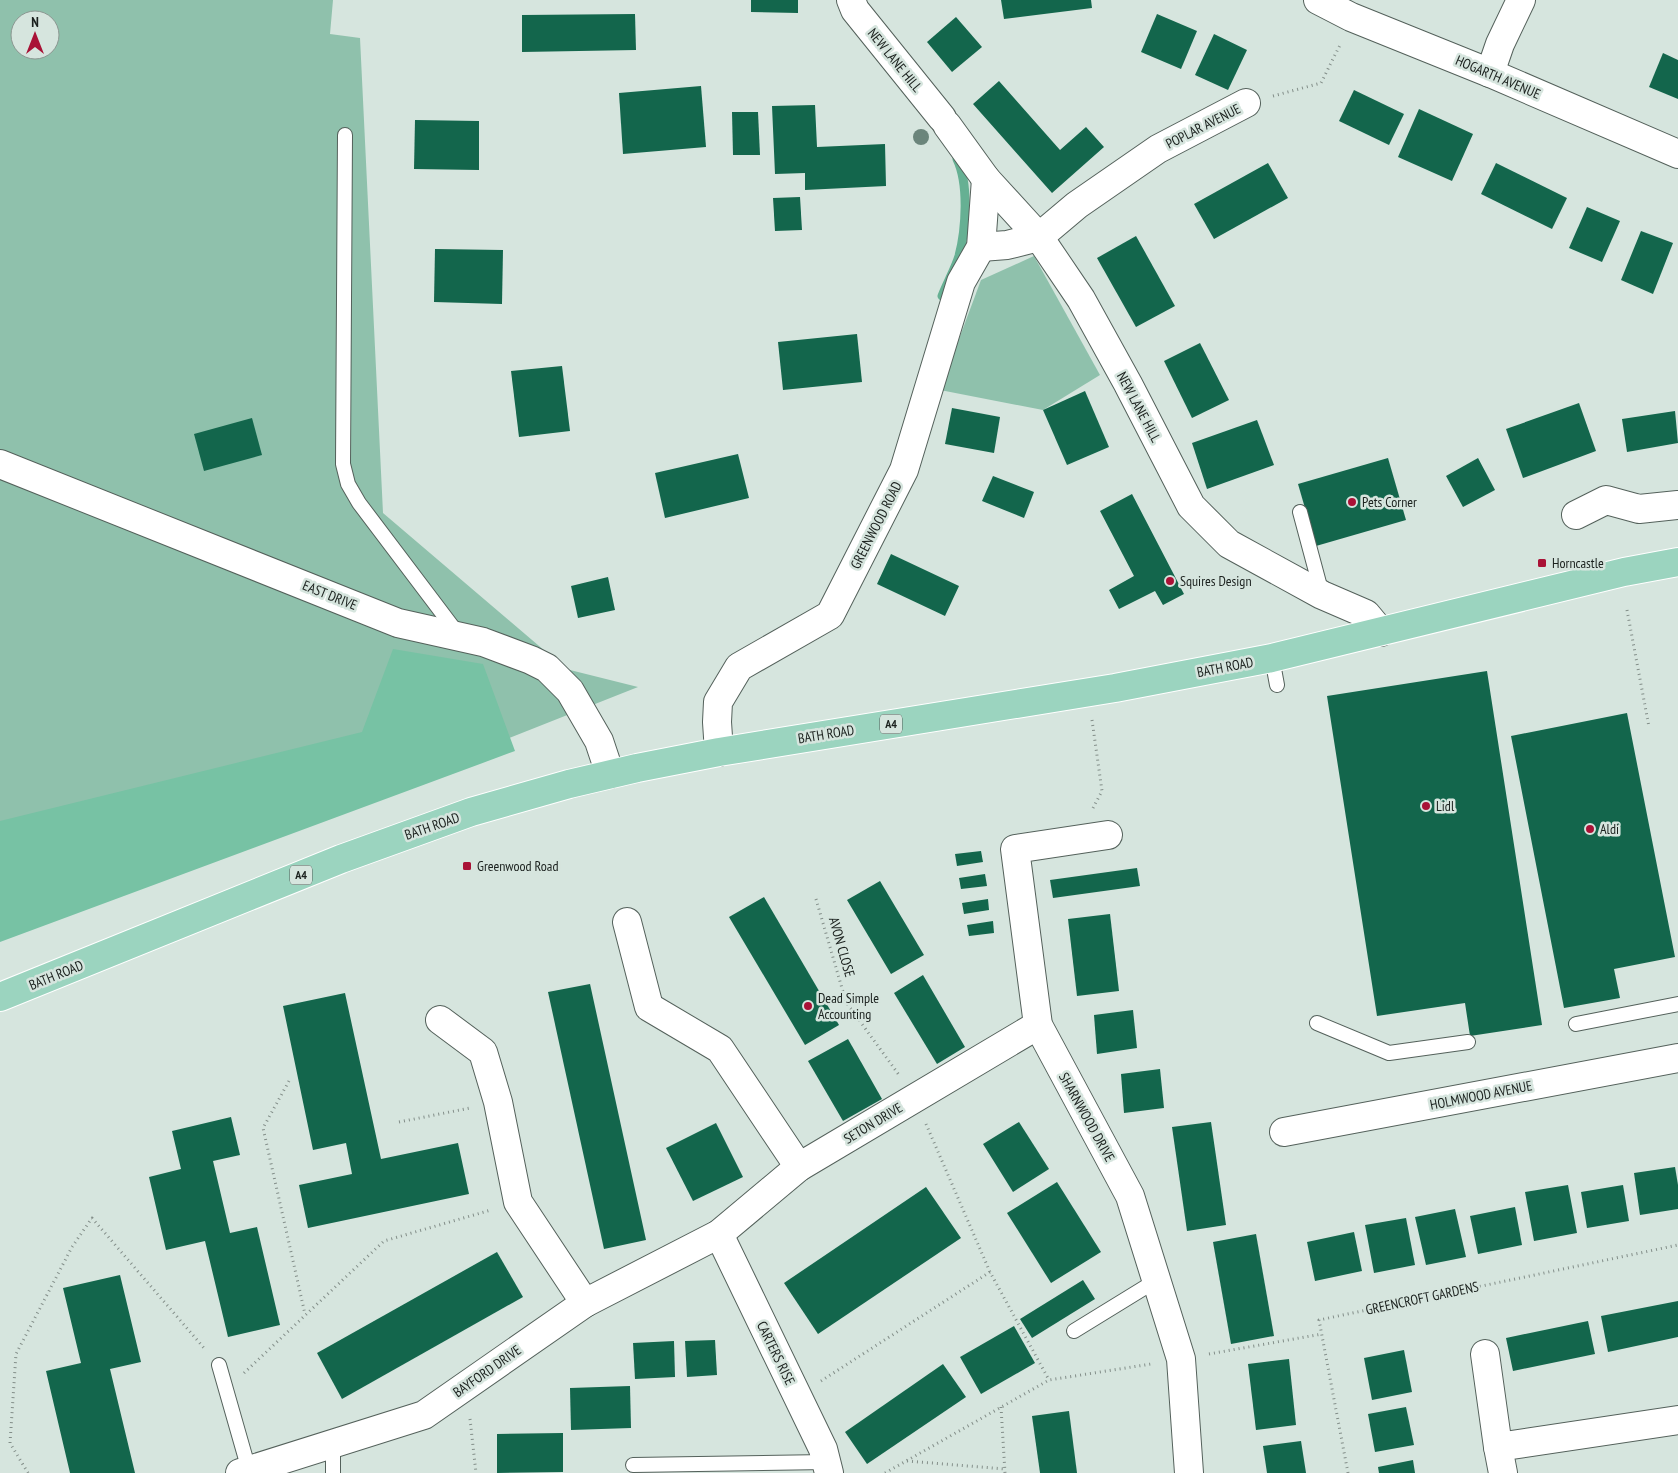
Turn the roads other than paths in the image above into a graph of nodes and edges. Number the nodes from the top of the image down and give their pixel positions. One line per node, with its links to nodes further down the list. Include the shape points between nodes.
1 (851, 0): 8 (street, NEW LANE HILL, via 855,10 945,121)
2 (1318, 0): 4 (street, HOGARTH AVENUE, via 1351,17)
3 (1521, 0): 4 (street)
4 (1490, 73): 7 (street, HOGARTH AVENUE)
5 (1246, 103): 9 (street, POPLAR AVENUE, via 1158,148 1077,205)
6 (345, 135): 18 (lane, via 343,464 348,484 359,503)
7 (1678, 154)
8 (986, 180): 9 (street, NEW LANE HILL); 10 (street, GREENWOOD ROAD)
9 (1039, 237): 10 (street, via 1008,245); 16 (street, NEW LANE HILL, via 1081,299 1190,506 1229,544)
10 (981, 247): 21 (street, GREENWOOD ROAD, via 961,282 904,470 830,616 739,667 718,702)
11 (0, 464): 18 (street, EAST DRIVE, via 398,622)
12 (1678, 505): 14 (street, via 1639,509 1606,500)
13 (1300, 512): 16 (lane)
14 (1576, 514)
15 (1678, 562): 17 (main road, BATH ROAD / A4, via 1624,572)
16 (1322, 595): 17 (street, NEW LANE HILL, via 1366,614)
17 (1381, 632): 19 (main road, BATH ROAD / A4)
18 (460, 637): 22 (street, EAST DRIVE, via 484,642 547,668 575,700 599,741)
19 (1272, 658): 20 (lane); 21 (main road, BATH ROAD / A4, via 1115,688)
20 (1277, 685)
21 (718, 752): 22 (main road, BATH ROAD / A4)
22 (610, 774): 25 (main road, BATH ROAD / A4, via 420,829)
23 (1108, 836): 30 (street, SHARNWOOD DRIVE, via 1015,849)
24 (627, 922): 34 (street, via 649,1007 720,1049)
25 (0, 997)
26 (1678, 1004): 29 (lane)
27 (440, 1020): 37 (street, via 483,1052 498,1102 518,1202)
28 (1317, 1023): 31 (lane, via 1389,1054)
29 (1576, 1024)
30 (1038, 1025): 34 (street, SETON DRIVE); 36 (street, SHARNWOOD DRIVE, via 1130,1196)
31 (1468, 1042)
32 (1678, 1058): 33 (street, HOLMWOOD AVENUE)
33 (1284, 1132)
34 (799, 1167): 35 (street, SETON DRIVE)
35 (718, 1234): 37 (street, BAYFORD DRIVE); 45 (street, CARTERS RISE, via 823,1449)
36 (1157, 1280): 38 (lane); 48 (street, SHARNWOOD DRIVE, via 1181,1359)
37 (586, 1303): 42 (street, BAYFORD DRIVE, via 424,1415)
38 (1074, 1331)
39 (1485, 1354): 43 (street)
40 (219, 1365): 46 (lane)
41 (1678, 1420): 43 (street)
42 (333, 1444): 46 (street, BAYFORD DRIVE); 47 (lane)
43 (1501, 1460)
44 (633, 1465): 45 (lane)
45 (828, 1468)
46 (244, 1472)
47 (333, 1473)
48 (1189, 1473)

